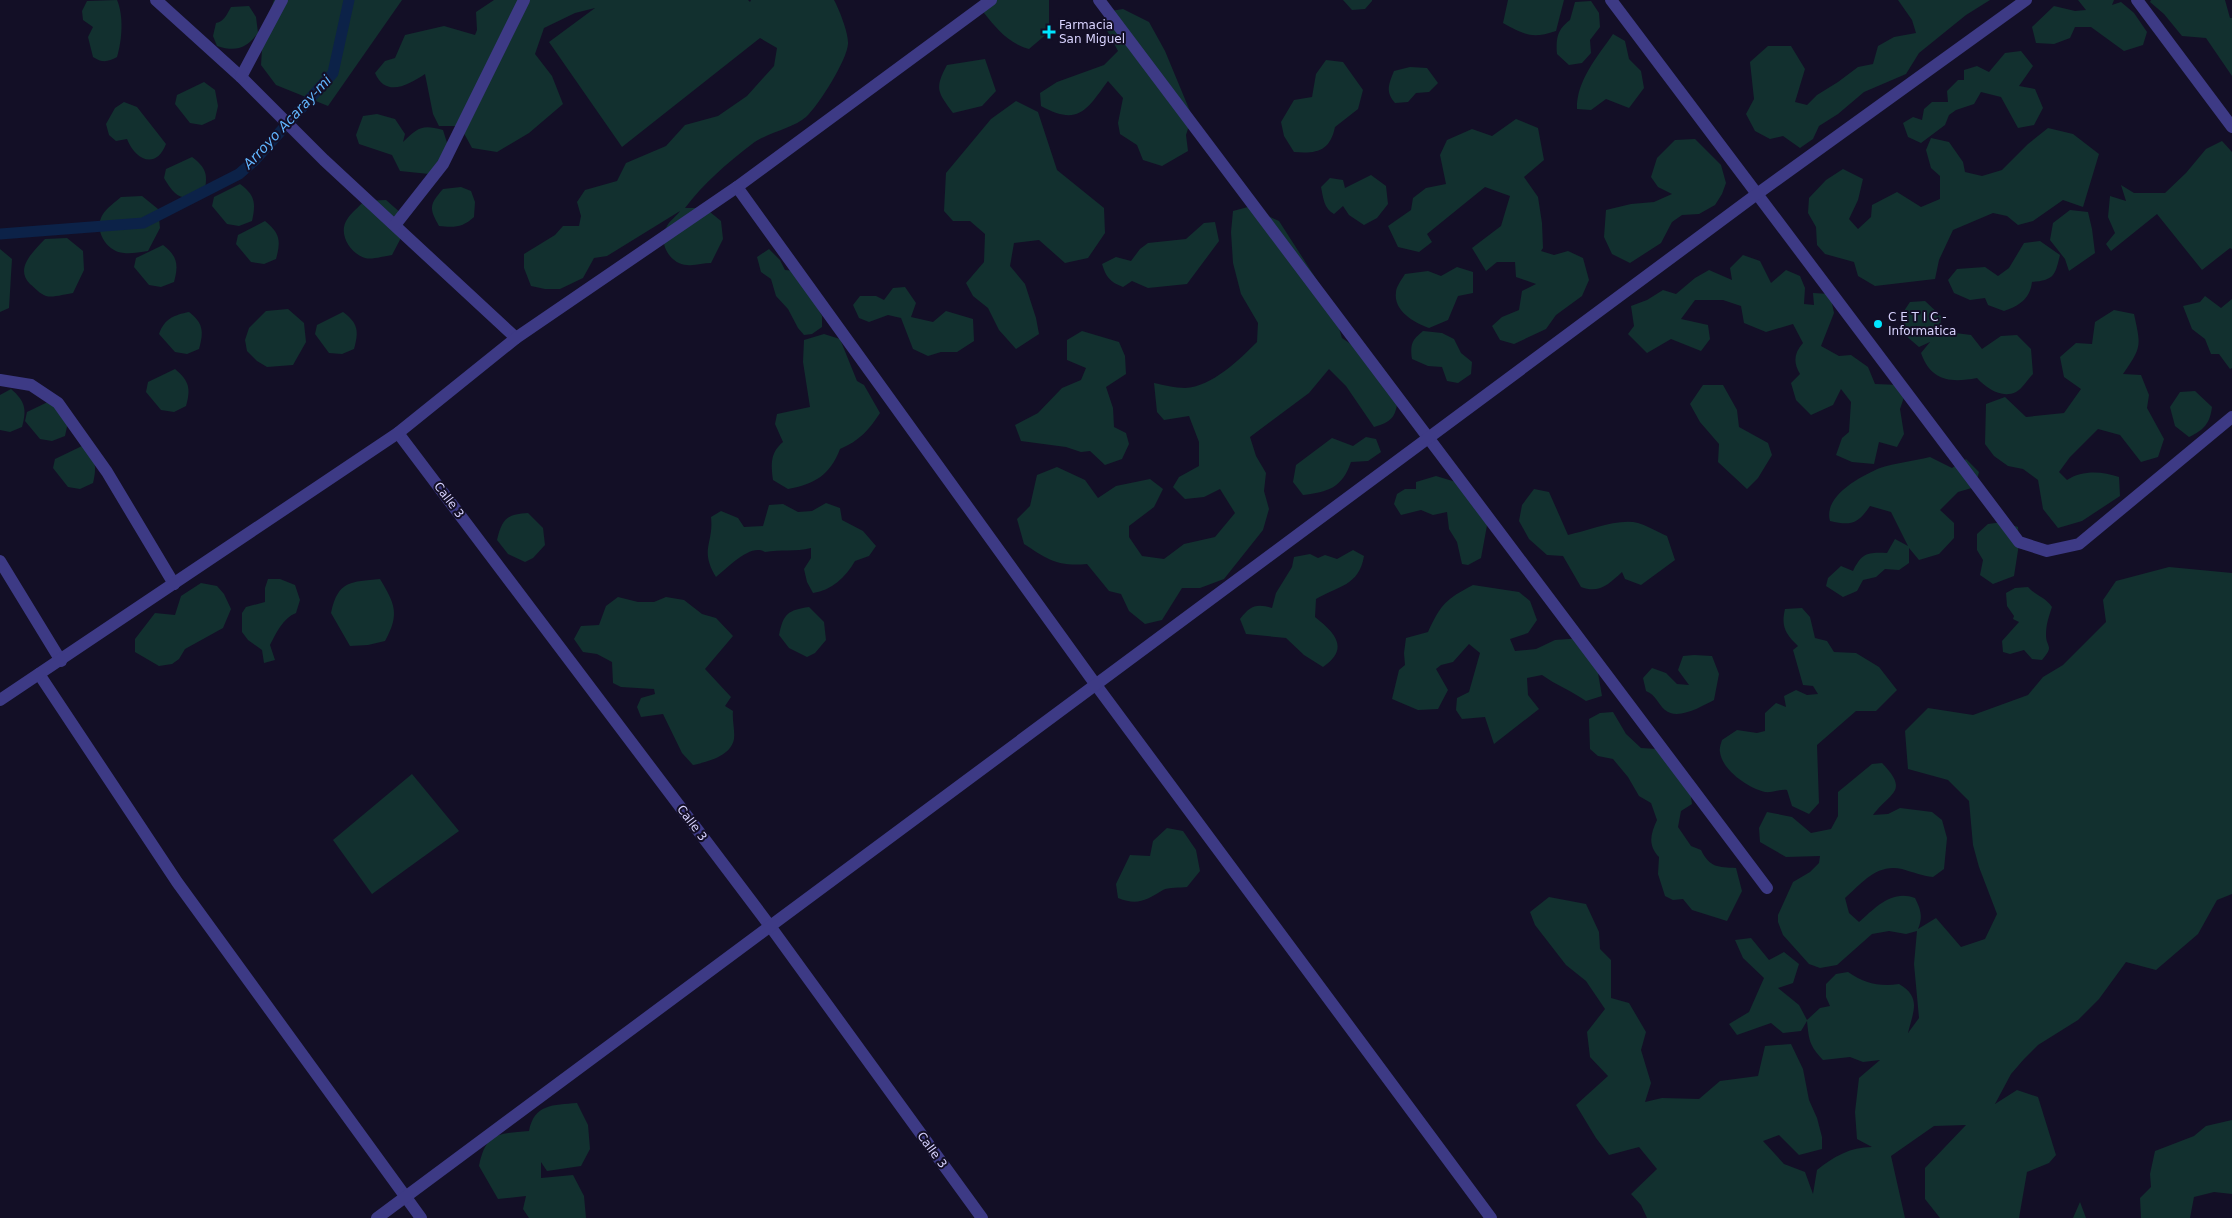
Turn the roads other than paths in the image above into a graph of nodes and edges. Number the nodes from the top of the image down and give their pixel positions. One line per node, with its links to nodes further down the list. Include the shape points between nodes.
1 (156, 0): 9 (street)
2 (282, 0): 9 (street)
3 (524, 0): 13 (street, via 443,164)
4 (991, 0): 11 (street)
5 (1099, 0): 18 (street)
6 (1611, 0): 12 (street)
7 (2026, 0): 12 (street)
8 (2137, 0): 10 (street)
9 (241, 77): 13 (street)
10 (2232, 127)
11 (737, 187): 14 (street); 23 (street)
12 (1756, 194): 16 (street, via 2019,542 2047,551 2079,544); 18 (street)
13 (395, 225): 14 (street)
14 (516, 338): 17 (street)
15 (0, 380): 20 (street, via 32,386 58,403 107,472)
16 (2232, 417)
17 (398, 433): 20 (street); 26 (street, Calle 3)
18 (1428, 438): 23 (street); 25 (street)
19 (0, 561): 21 (street)
20 (174, 584): 21 (street)
21 (61, 661): 22 (street)
22 (39, 674): 24 (street); 27 (street, via 177,882)
23 (1096, 685): 26 (street); 31 (street)
24 (0, 700)
25 (1767, 888)
26 (770, 926): 27 (street); 30 (street, Calle 3)
27 (405, 1197): 28 (street); 29 (street)
28 (377, 1218)
29 (420, 1218)
30 (982, 1218)
31 (1491, 1218)

